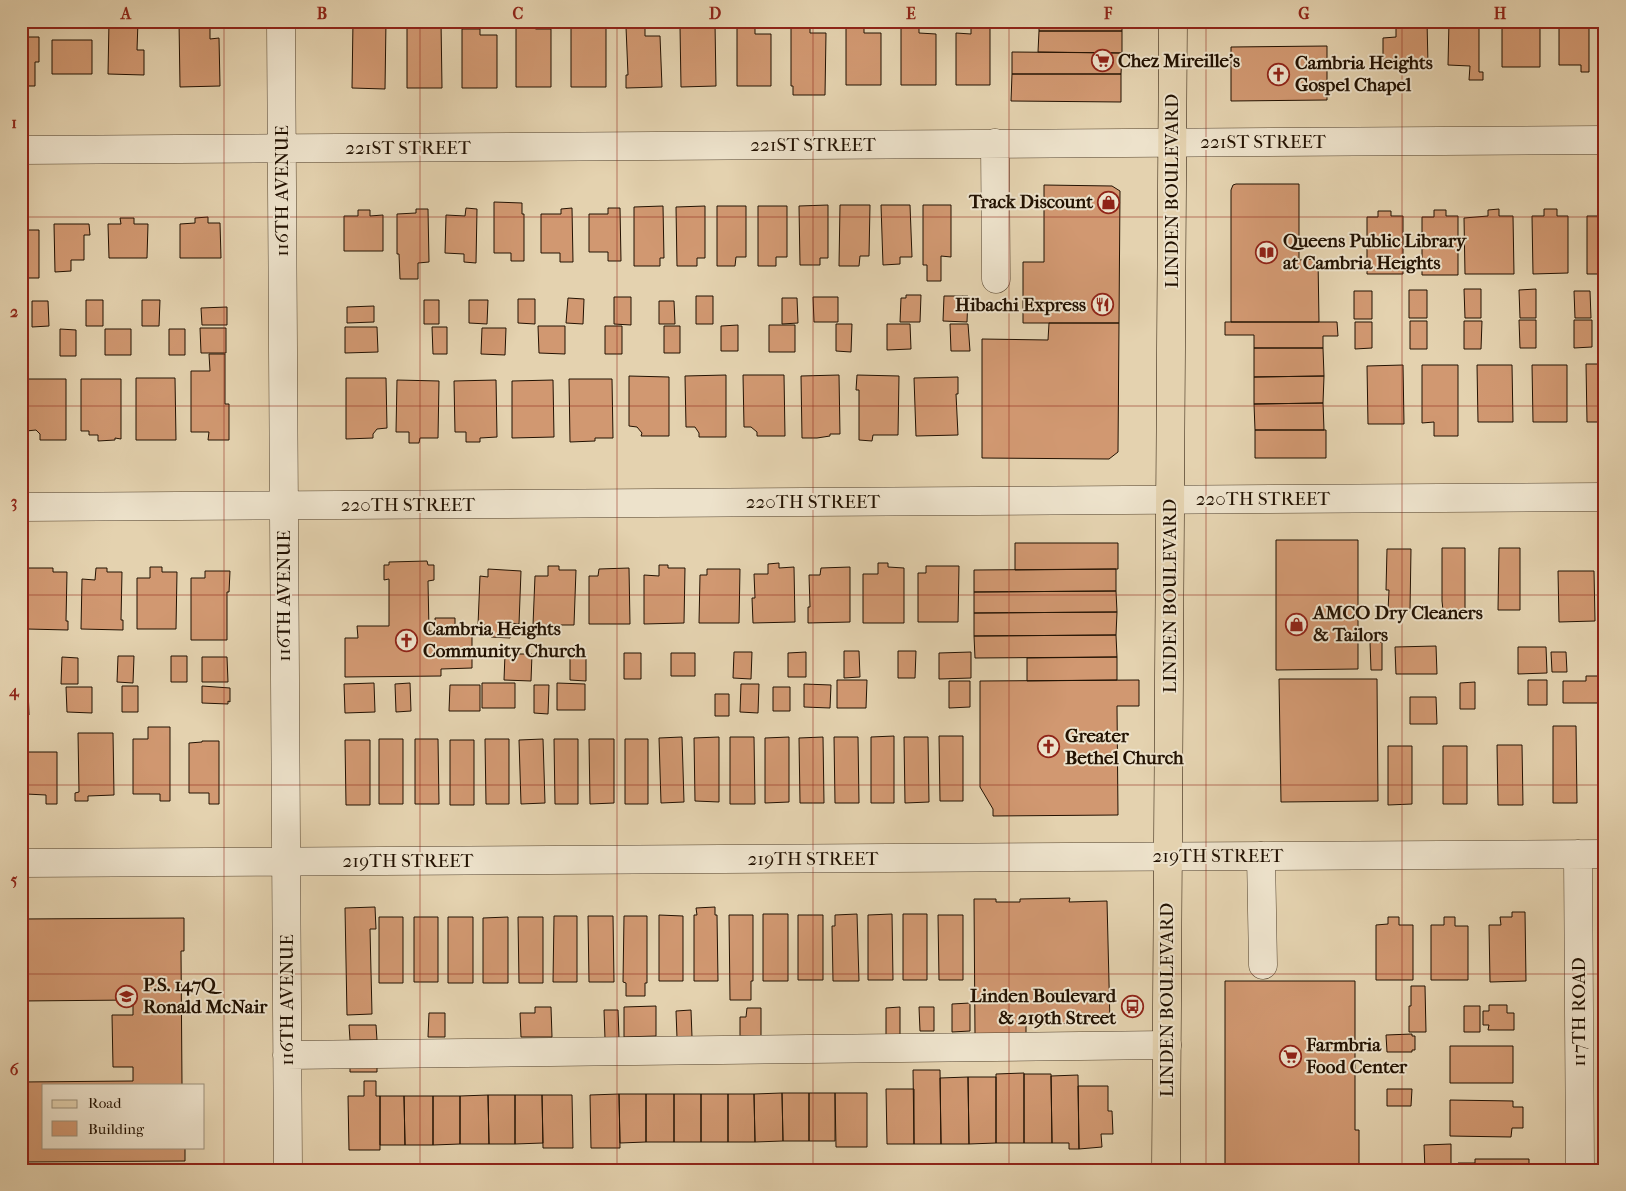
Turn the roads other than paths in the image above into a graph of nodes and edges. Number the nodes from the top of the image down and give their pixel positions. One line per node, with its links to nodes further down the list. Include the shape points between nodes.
1 (281, 21): 6 (street, 116TH AVENUE)
2 (1173, 21): 4 (main road, LINDEN BOULEVARD)
3 (1605, 140): 4 (street, 221ST STREET)
4 (1172, 142): 5 (street, 221ST STREET); 10 (main road, LINDEN BOULEVARD)
5 (995, 143): 6 (street, 221ST STREET); 8 (street)
6 (281, 149): 7 (street, 221ST STREET); 11 (street, 116TH AVENUE)
7 (21, 150)
8 (996, 279)
9 (1605, 497): 10 (street, 220TH STREET)
10 (1170, 500): 11 (street, 220TH STREET); 15 (main road, LINDEN BOULEVARD)
11 (284, 506): 12 (street, 220TH STREET); 17 (street, 116TH AVENUE)
12 (21, 507)
13 (1578, 854): 14 (street, 219TH STREET); 16 (street, 219TH STREET); 24 (street, 117TH ROAD)
14 (1605, 854)
15 (1168, 856): 16 (street, 219TH STREET); 17 (street, 219TH STREET); 20 (main road, LINDEN BOULEVARD)
16 (1261, 856): 19 (street)
17 (286, 862): 18 (street, 219TH STREET); 21 (street, 116TH AVENUE)
18 (21, 864)
19 (1263, 965)
20 (1167, 1045): 21 (street); 23 (main road, LINDEN BOULEVARD)
21 (287, 1055): 22 (street, 116TH AVENUE)
22 (288, 1170)
23 (1166, 1170)
24 (1580, 1170)

